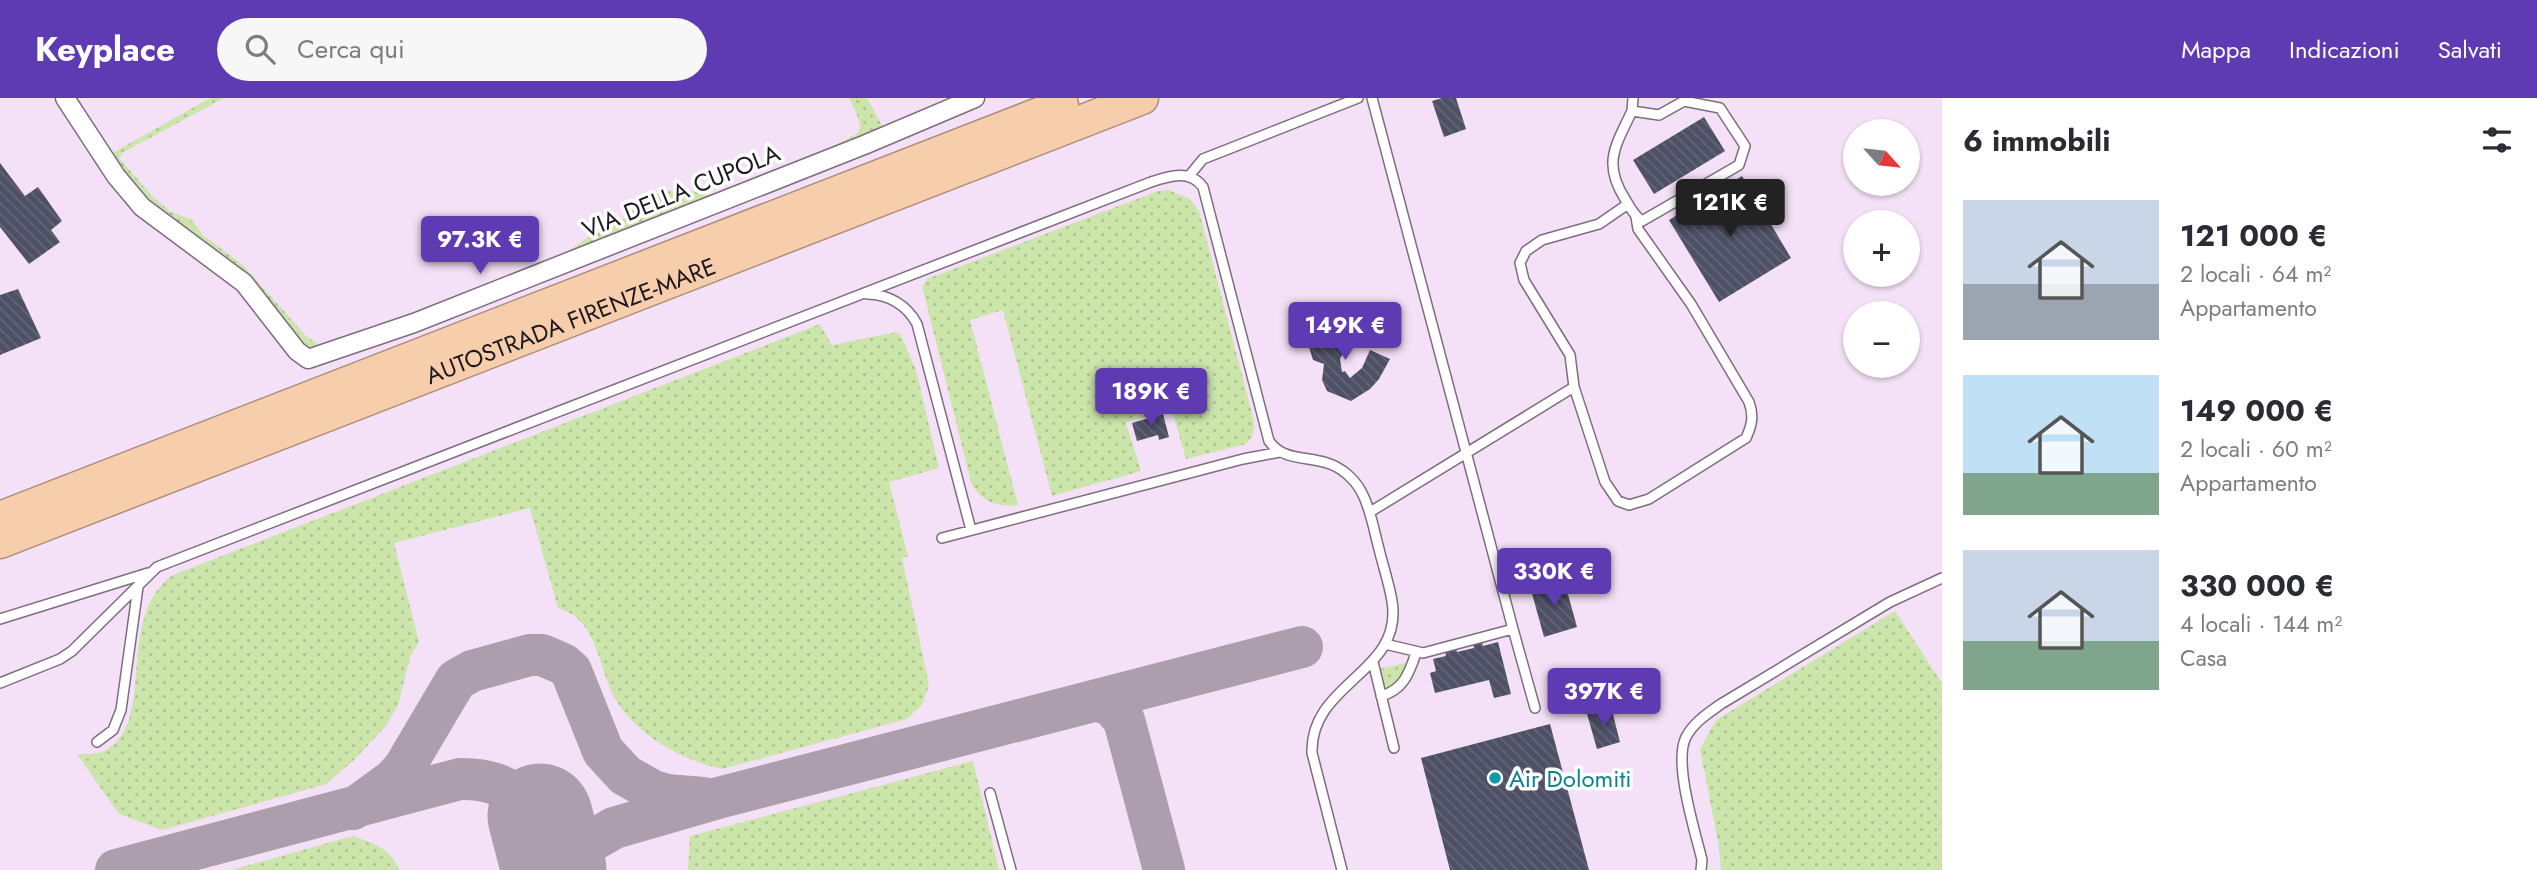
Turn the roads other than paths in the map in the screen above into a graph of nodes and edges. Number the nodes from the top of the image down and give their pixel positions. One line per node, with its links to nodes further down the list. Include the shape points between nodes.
1 (65, 98): 2 (street, VIA DELLA CUPOLA, via 142,207 244,283 308,359 425,319)
2 (975, 98)
3 (1081, 98): 17 (highway, AUTOSTRADA FIRENZE-MARE)
4 (1142, 98): 20 (highway, AUTOSTRADA FIRENZE-MARE)
5 (1358, 98): 9 (lane, via 1203,159)
6 (1372, 98): 15 (lane)
7 (1633, 98): 8 (lane)
8 (1632, 111): 10 (lane, via 1614,149 1611,168); 11 (lane, via 1660,115 1684,102 1720,108 1745,146 1739,165 1650,218 1642,221)
9 (1189, 176): 12 (lane, via 1151,182); 14 (lane, via 1203,187 1267,435)
10 (1628, 204): 11 (lane); 13 (lane, via 1599,224 1542,240 1526,251 1520,263 1524,280 1570,355)
11 (1636, 217): 13 (lane, via 1638,229 1691,304 1749,402 1751,427 1746,438 1649,499 1629,505 1618,501 1605,482)
12 (861, 294): 18 (lane, via 892,299 909,311 916,324); 21 (lane)
13 (1574, 387): 15 (lane)
14 (1280, 452): 16 (lane, via 1340,469 1358,486); 18 (lane)
15 (1466, 453): 16 (lane); 25 (lane)
16 (1370, 512): 26 (lane, via 1393,610)
17 (0, 518)
18 (971, 530): 19 (lane)
19 (942, 538)
20 (0, 542)
21 (149, 572): 23 (lane); 24 (lane)
22 (1942, 578): 37 (lane, via 1890,602 1695,723 1681,756)
23 (138, 587): 29 (lane, via 72,652); 32 (lane, via 121,710 113,730)
24 (0, 618)
25 (1513, 629): 27 (lane); 31 (lane)
26 (1385, 644): 27 (lane); 28 (lane)
27 (1416, 653): 30 (lane, via 1400,687)
28 (1373, 662): 30 (lane); 36 (lane, via 1329,703 1312,737 1312,753)
29 (0, 683)
30 (1381, 696): 33 (lane)
31 (1535, 708)
32 (97, 742)
33 (1394, 748)
34 (990, 793): 35 (lane)
35 (1010, 870)
36 (1342, 870)
37 (1701, 870)

